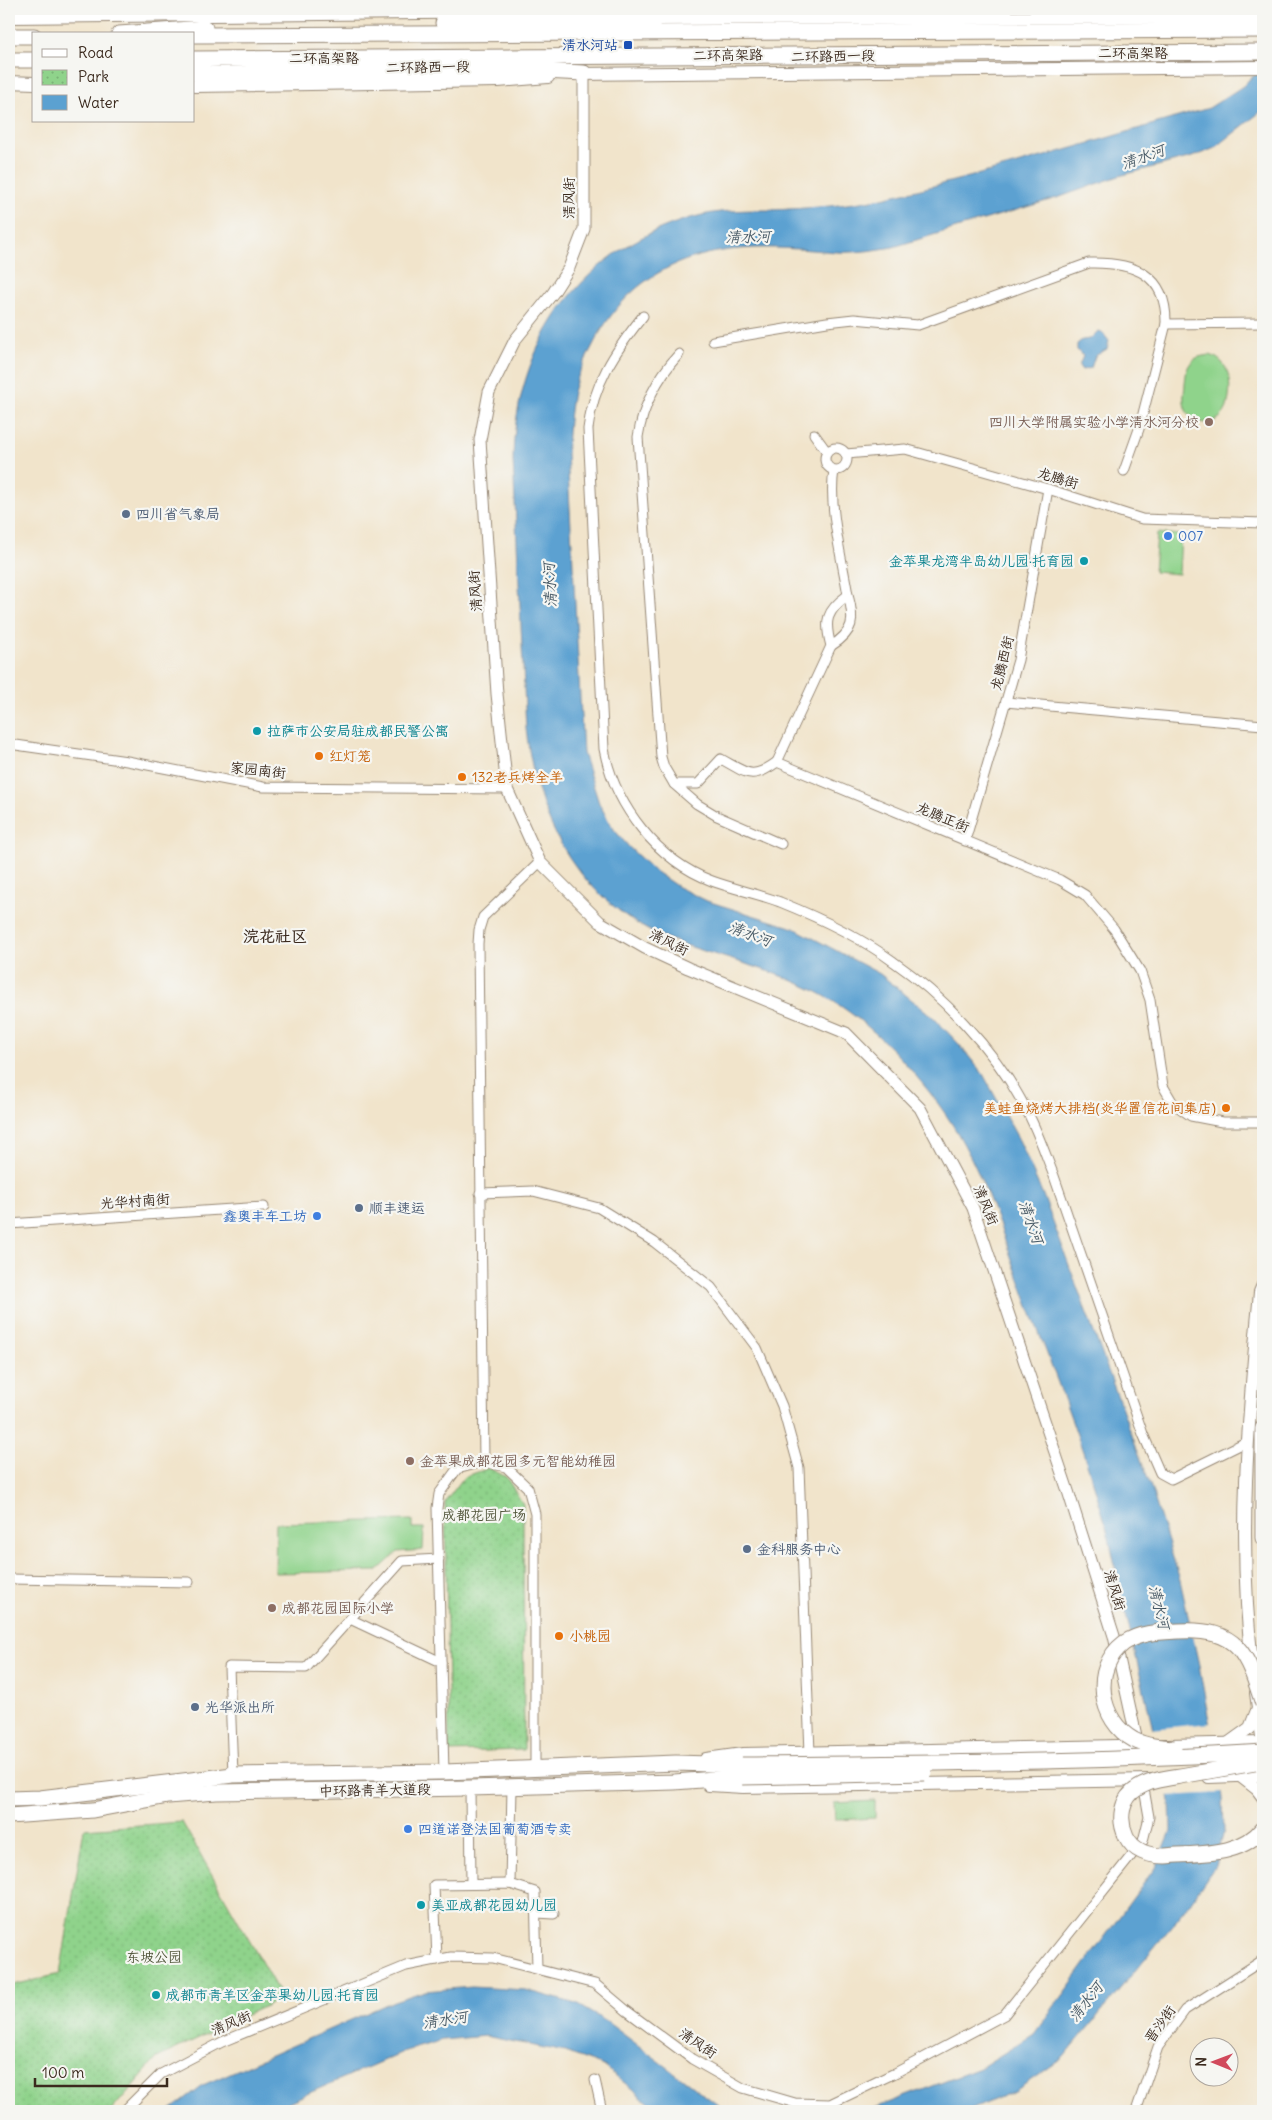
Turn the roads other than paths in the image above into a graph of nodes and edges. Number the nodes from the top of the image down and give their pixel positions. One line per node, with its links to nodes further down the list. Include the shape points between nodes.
1 (551, 10): 2 (main road); 6 (main road, via 627,11)
2 (25, 13): 5 (main road)
3 (690, 14): 4 (main road); 6 (main road)
4 (1263, 17)
5 (9, 18)
6 (656, 19): 8 (main road, via 194,28)
7 (1263, 30): 9 (main road, 二环高架路)
8 (144, 32)
9 (195, 35)
10 (9, 36): 11 (main road)
11 (32, 36)
12 (1263, 52): 13 (main road, 二环高架路)
13 (195, 59)
14 (9, 60): 15 (main road)
15 (32, 60)
16 (1263, 67): 18 (main road, 二环路西一段)
17 (195, 72): 18 (main road, via 501,69)
18 (584, 73): 21 (main road, 二环路西一段, via 498,81); 42 (street, 清风街, via 584,229 569,268 515,340 489,392 480,440 497,694)
19 (9, 82): 20 (main road)
20 (32, 83)
21 (195, 86)
22 (643, 316): 53 (street, via 605,369 590,408 587,436 604,749 613,782 621,797 639,826 688,869 711,880 780,902 853,936 895,962 969,1029 999,1065 1022,1101 1043,1149 1160,1473 1172,1478)
23 (1263, 323): 24 (street)
24 (1166, 324): 25 (street, via 1162,295 1148,276 1125,265 1089,263 918,325 854,319); 31 (street, via 1139,429)
25 (713, 341)
26 (679, 354): 40 (street, via 652,393 638,437 659,743 664,767)
27 (814, 434): 28 (street)
28 (827, 452): 29 (street, via 837,447); 30 (street, via 825,464)
29 (846, 454): 30 (street, via 844,467); 32 (street, 龙腾街, via 905,449)
30 (834, 470): 34 (street, via 833,502)
31 (1124, 471)
32 (1048, 488): 33 (street, 龙腾街, via 1142,518); 36 (street, 龙腾西街, via 1018,660)
33 (1263, 523)
34 (848, 595): 35 (street, via 827,617); 35 (street, via 852,625 844,638)
35 (831, 646): 39 (street)
36 (1006, 702): 37 (street); 44 (street, 龙腾西街)
37 (1263, 725)
38 (9, 744): 42 (street, 家园南街, via 263,787)
39 (777, 762): 41 (street, via 759,773 751,773 721,760); 44 (street, 龙腾正街)
40 (674, 784): 41 (street); 43 (street)
41 (698, 784): 43 (street, via 694,792)
42 (507, 789): 46 (street, 清风街)
43 (697, 804): 45 (street)
44 (965, 841): 47 (street, 龙腾正街, via 1060,880 1085,895 1114,929 1140,971 1148,993 1163,1086 1173,1103 1191,1116 1222,1122)
45 (780, 844)
46 (540, 862): 48 (street, via 484,917 479,930); 63 (street, 清风街, via 600,922 645,948 846,1033 920,1108 973,1208 1111,1627)
47 (1263, 1122)
48 (480, 1193): 54 (street); 64 (street, via 533,1191 599,1208 654,1242 711,1287 757,1348 782,1406 799,1468)
49 (264, 1207): 50 (street, 光华村南街)
50 (9, 1224)
51 (1263, 1284): 53 (main road)
52 (1263, 1428): 55 (main road)
53 (1248, 1441): 61 (main road, via 1247,1622)
54 (484, 1462): 56 (street, via 457,1469 440,1494 437,1508); 67 (street, via 506,1467 528,1488 535,1514)
55 (1263, 1538)
56 (439, 1560): 59 (street, via 402,1561); 60 (street)
57 (9, 1579): 58 (street)
58 (189, 1582)
59 (350, 1619): 60 (street); 70 (street, via 306,1668 228,1667)
60 (441, 1662): 69 (street)
61 (1261, 1706): 62 (main road, via 1250,1728); 65 (main road); 65 (main road, bridge, via 1245,1655 1228,1640 1205,1632 1152,1633 1133,1638 1118,1649 1105,1671 1106,1708 1115,1724 1133,1740 1154,1747)
62 (1225, 1743): 63 (main road, bridge); 65 (main road)
63 (1138, 1745): 64 (main road)
64 (810, 1753): 66 (main road, via 743,1754)
65 (1261, 1754): 68 (main road, bridge); 71 (main road); 79 (main road, bridge, via 1155,1780 1137,1788 1122,1809 1121,1818 1127,1838 1142,1852 1154,1856 1233,1849 1248,1843)
66 (676, 1763): 67 (main road, 中环路青羊大道段); 68 (main road, 中环路青羊大道段)
67 (535, 1768): 69 (main road, 中环路青羊大道段)
68 (742, 1771): 73 (main road, 中环路青羊大道段)
69 (444, 1772): 70 (main road, 中环路青羊大道段)
70 (234, 1775): 77 (main road, 中环路青羊大道段)
71 (1239, 1775): 72 (main road, bridge); 76 (main road)
72 (1149, 1780): 73 (main road, via 743,1787); 88 (street, 清风街, via 1150,1817 1143,1841 1004,2015)
73 (674, 1782): 74 (main road, 中环路青羊大道段)
74 (512, 1787): 75 (main road, 中环路青羊大道段); 81 (street)
75 (470, 1788): 78 (main road, 中环路青羊大道段, via 216,1792 168,1796 93,1810); 80 (street)
76 (1263, 1797)
77 (9, 1799)
78 (9, 1816)
79 (1263, 1828)
80 (471, 1884): 81 (street); 84 (street, via 434,1885)
81 (510, 1884): 82 (street, via 535,1892)
82 (537, 1913): 83 (street); 86 (street)
83 (554, 1914)
84 (437, 1960): 86 (street, 清风街, via 451,1957 494,1958); 89 (street, 清风街, via 406,1966 222,2042 160,2074)
85 (1263, 1960): 91 (street, 晋沙街, via 1185,2010 1158,2047)
86 (537, 1968): 88 (street, 清风街, via 595,1984 692,2058 743,2088 794,2103)
87 (596, 2080): 90 (street)
88 (830, 2108)
89 (124, 2111)
90 (602, 2111)
91 (1136, 2111)

